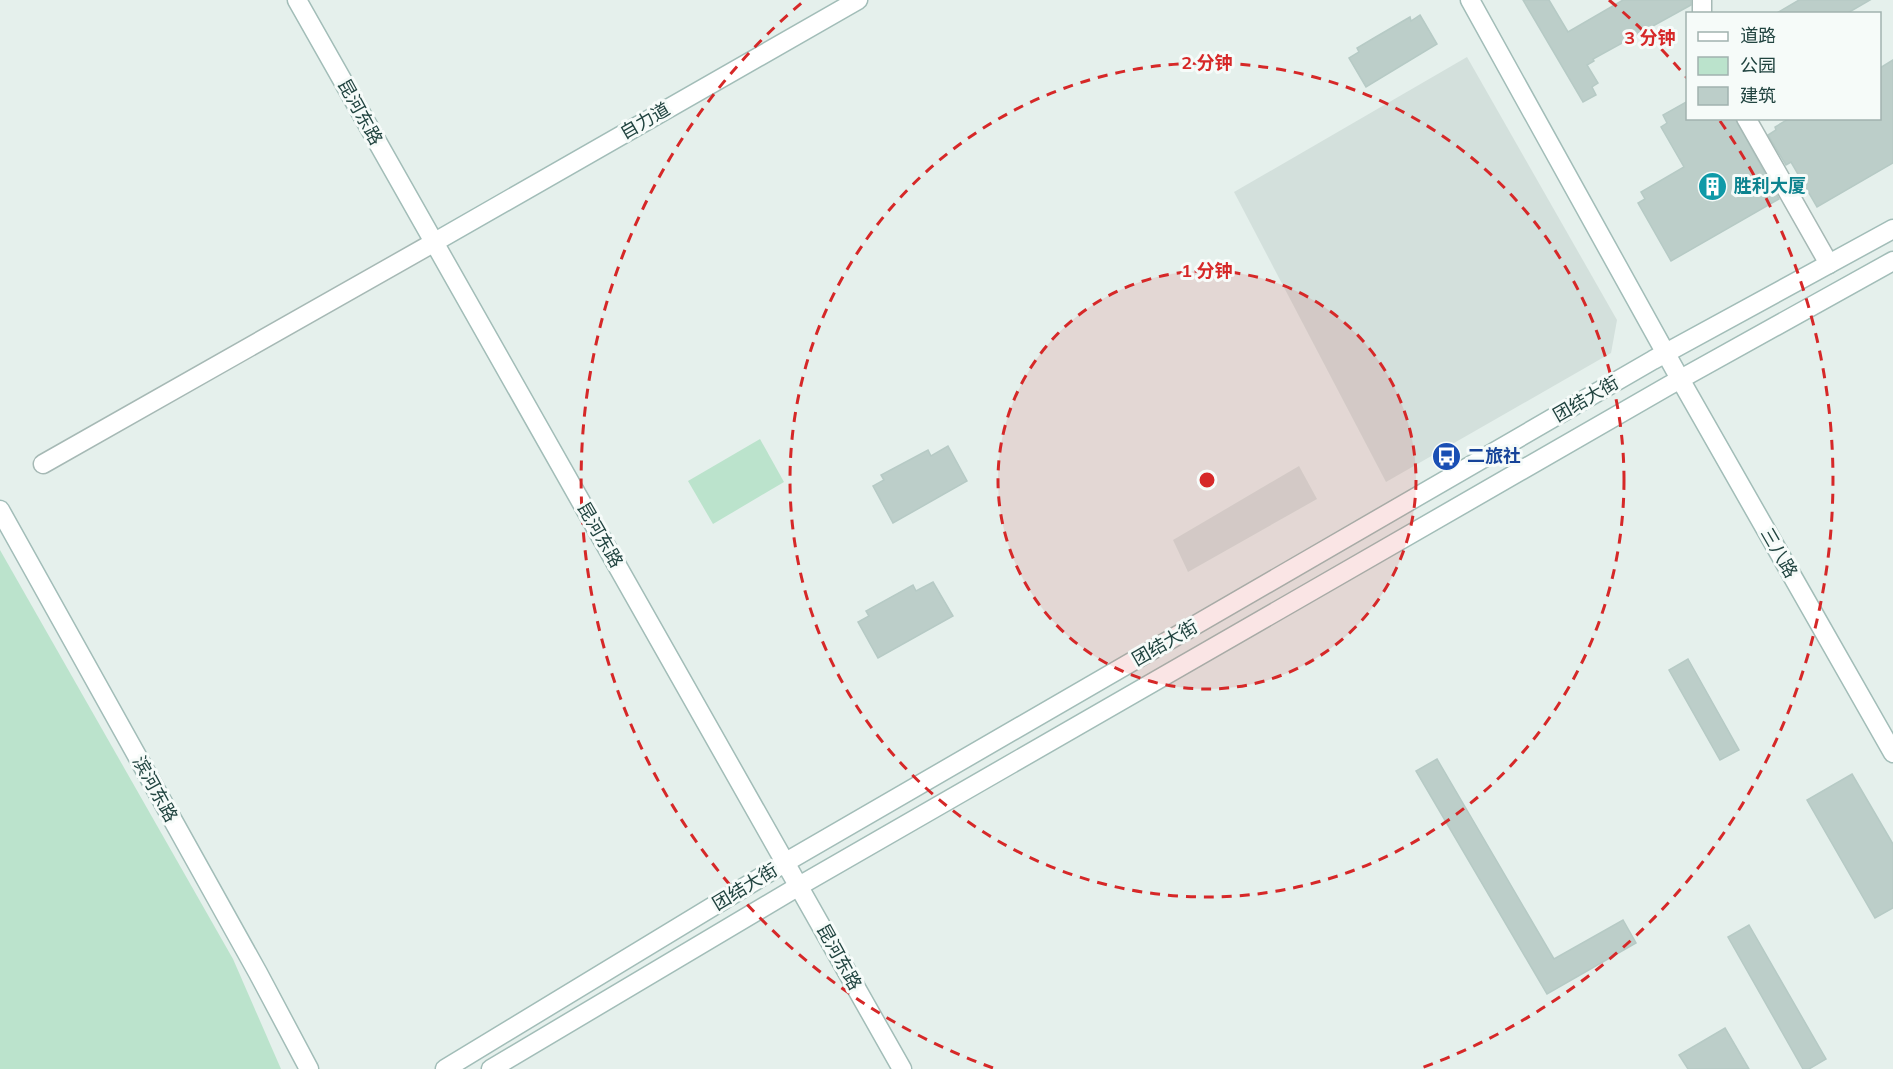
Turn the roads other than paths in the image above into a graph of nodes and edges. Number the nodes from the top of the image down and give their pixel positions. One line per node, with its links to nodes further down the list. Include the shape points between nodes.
1 (297, 0): 6 (main road, 昆河东路)
2 (858, 0): 6 (main road, 自力道)
3 (1470, 0): 9 (main road, 三八路)
4 (1747, 120): 8 (main road)
5 (1893, 229): 8 (main road, 团结大街)
6 (434, 243): 11 (main road, 自力道); 14 (main road, 昆河东路)
7 (1893, 261): 10 (main road, 团结大街)
8 (1829, 264): 9 (main road, 团结大街)
9 (1666, 353): 10 (main road, 三八路); 14 (main road, 团结大街)
10 (1680, 379): 13 (main road, 三八路); 15 (main road, 团结大街)
11 (43, 464)
12 (0, 510): 16 (main road, 滨河东路)
13 (1893, 753)
14 (786, 862): 15 (main road, 昆河东路); 17 (main road, 团结大街)
15 (800, 886): 18 (main road, 团结大街); 19 (main road, 昆河东路)
16 (309, 1069)
17 (445, 1069)
18 (491, 1069)
19 (902, 1069)

